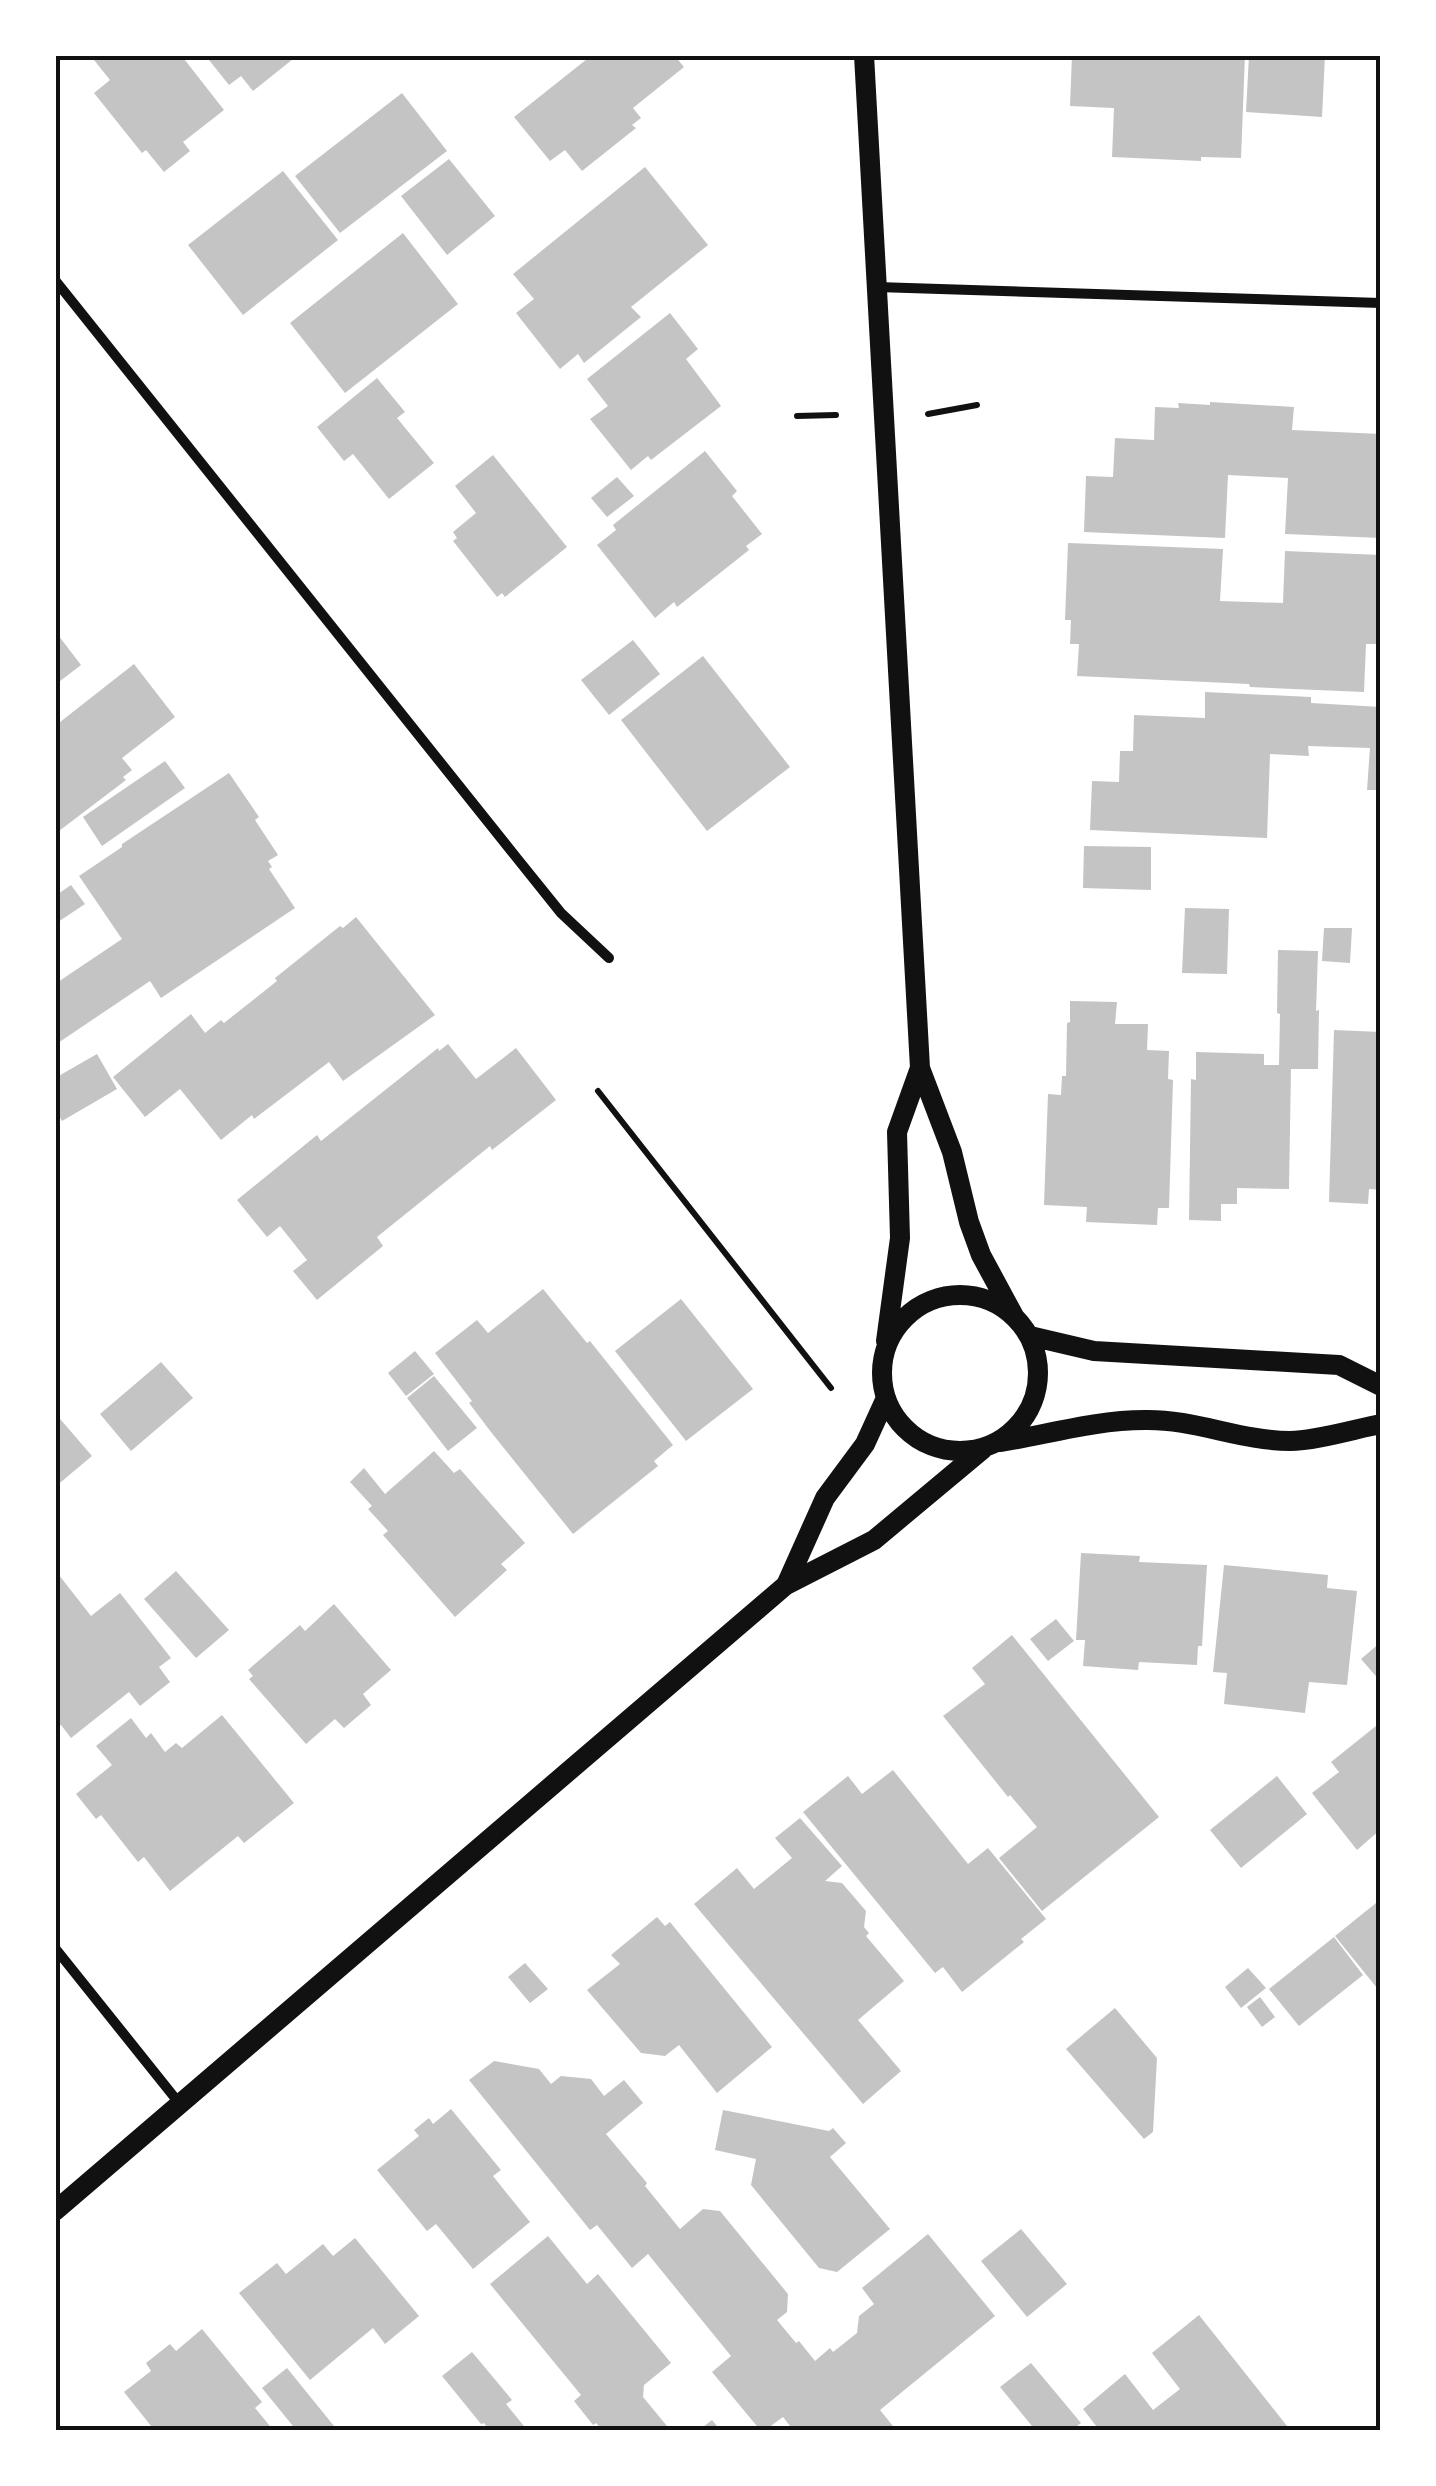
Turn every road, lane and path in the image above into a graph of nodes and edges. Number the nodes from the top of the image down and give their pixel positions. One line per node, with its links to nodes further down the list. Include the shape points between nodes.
1 (864, 55): 3 (main road)
2 (55, 280): 5 (street, via 516,857)
3 (876, 287): 4 (street); 6 (main road)
4 (1381, 303)
5 (608, 958)
6 (920, 1068): 8 (main road, via 981,1255); 10 (main road, via 897,1132 900,1238)
7 (598, 1091): 12 (path)
8 (1014, 1316): 9 (main road); 10 (main road, via 992,1300 939,1298 914,1309)
9 (1030, 1336): 11 (main road, via 1094,1351 1338,1365); 15 (main road, via 1038,1387 1025,1419)
10 (884, 1354): 13 (main road)
11 (1381, 1386)
12 (831, 1388)
13 (886, 1398): 15 (main road, via 896,1419 935,1448 959,1452); 16 (main road, via 865,1444 825,1498)
14 (1381, 1424): 15 (main road, via 1292,1442 1192,1424 1100,1422)
15 (992, 1445): 16 (main road, via 874,1540)
16 (786, 1585): 18 (main road)
17 (55, 1948): 18 (street)
18 (180, 2104): 19 (main road)
19 (55, 2211)

